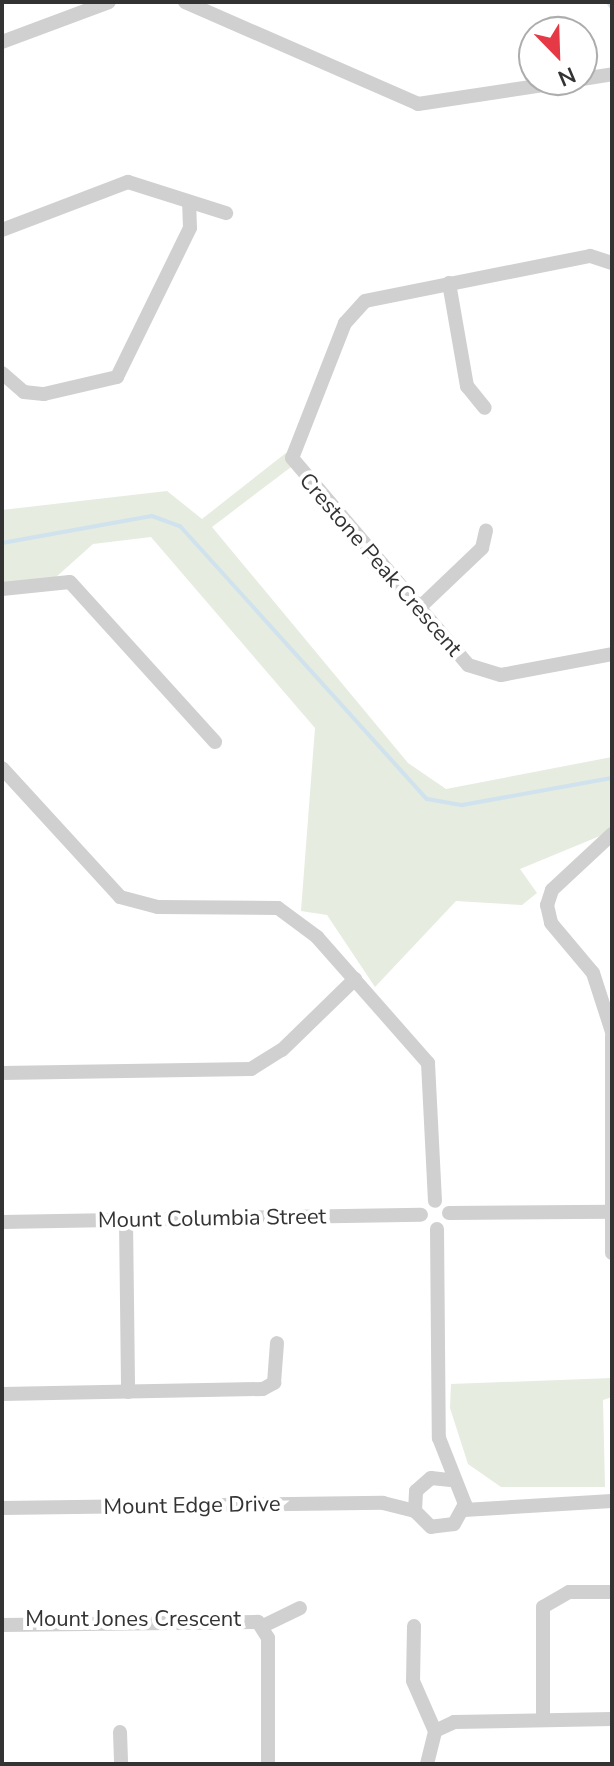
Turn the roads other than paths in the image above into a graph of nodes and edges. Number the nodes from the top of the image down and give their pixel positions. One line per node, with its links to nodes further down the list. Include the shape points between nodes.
1 (109, 2): 3 (street)
2 (185, 2): 4 (street, via 418,104)
3 (2, 42)
4 (518, 89)
5 (189, 203): 6 (street); 7 (street, via 128,182); 10 (street, via 190,228 117,377 44,394 24,392)
6 (226, 213)
7 (2, 230)
8 (612, 261): 9 (street, Crestone Peak Crescent, via 590,256)
9 (449, 283): 11 (street, via 467,386); 14 (street, Crestone Peak Crescent, via 374,297 352,312 292,447 302,477)
10 (2, 373)
11 (485, 408)
12 (486, 530): 14 (street, via 482,548)
13 (2, 589): 16 (street, via 70,582)
14 (417, 610): 15 (street, Crestone Peak Crescent, via 485,672)
15 (612, 654)
16 (215, 742)
17 (2, 768): 19 (street, via 120,897 158,907 278,908 298,918)
18 (612, 834): 20 (street, via 552,890 547,905 551,923 593,973)
19 (355, 979): 21 (street, via 282,1050 251,1069); 22 (street, via 428,1063)
20 (612, 1034): 23 (street)
21 (2, 1073)
22 (435, 1201): 24 (street); 25 (street)
23 (611, 1212): 24 (street); 29 (street)
24 (449, 1213): 28 (street)
25 (421, 1215): 26 (street, Mount Columbia Street); 28 (street)
26 (126, 1220): 27 (street, Mount Columbia Street); 31 (street)
27 (2, 1222)
28 (437, 1229): 33 (street)
29 (612, 1253)
30 (277, 1343): 31 (street, via 269,1387)
31 (128, 1392): 32 (street)
32 (2, 1394)
33 (439, 1438): 34 (street); 35 (street)
34 (456, 1484): 35 (street, Mount Edge Drive); 37 (street, Mount Edge Drive); 40 (street)
35 (421, 1486): 38 (street, Mount Edge Drive); 41 (street)
36 (612, 1501): 37 (street, Mount Edge Drive)
37 (498, 1502): 40 (street, Mount Edge Drive)
38 (383, 1503): 39 (street, Mount Edge Drive); 41 (street, Mount Edge Drive)
39 (2, 1508)
40 (464, 1510): 41 (street, Mount Edge Drive, via 443,1528 426,1524)
41 (415, 1511)
42 (612, 1592): 47 (street, via 569,1592 543,1607)
43 (300, 1608): 45 (street, Mount Jones Crescent)
44 (2, 1625): 45 (street, Mount Jones Crescent, via 238,1617)
45 (263, 1626): 52 (street, Mount Jones Crescent)
46 (414, 1626): 49 (street, via 413,1681)
47 (543, 1719): 48 (street); 49 (street, via 454,1722)
48 (612, 1719)
49 (435, 1731): 53 (street)
50 (120, 1732): 51 (street)
51 (121, 1764)
52 (268, 1764)
53 (427, 1764)

